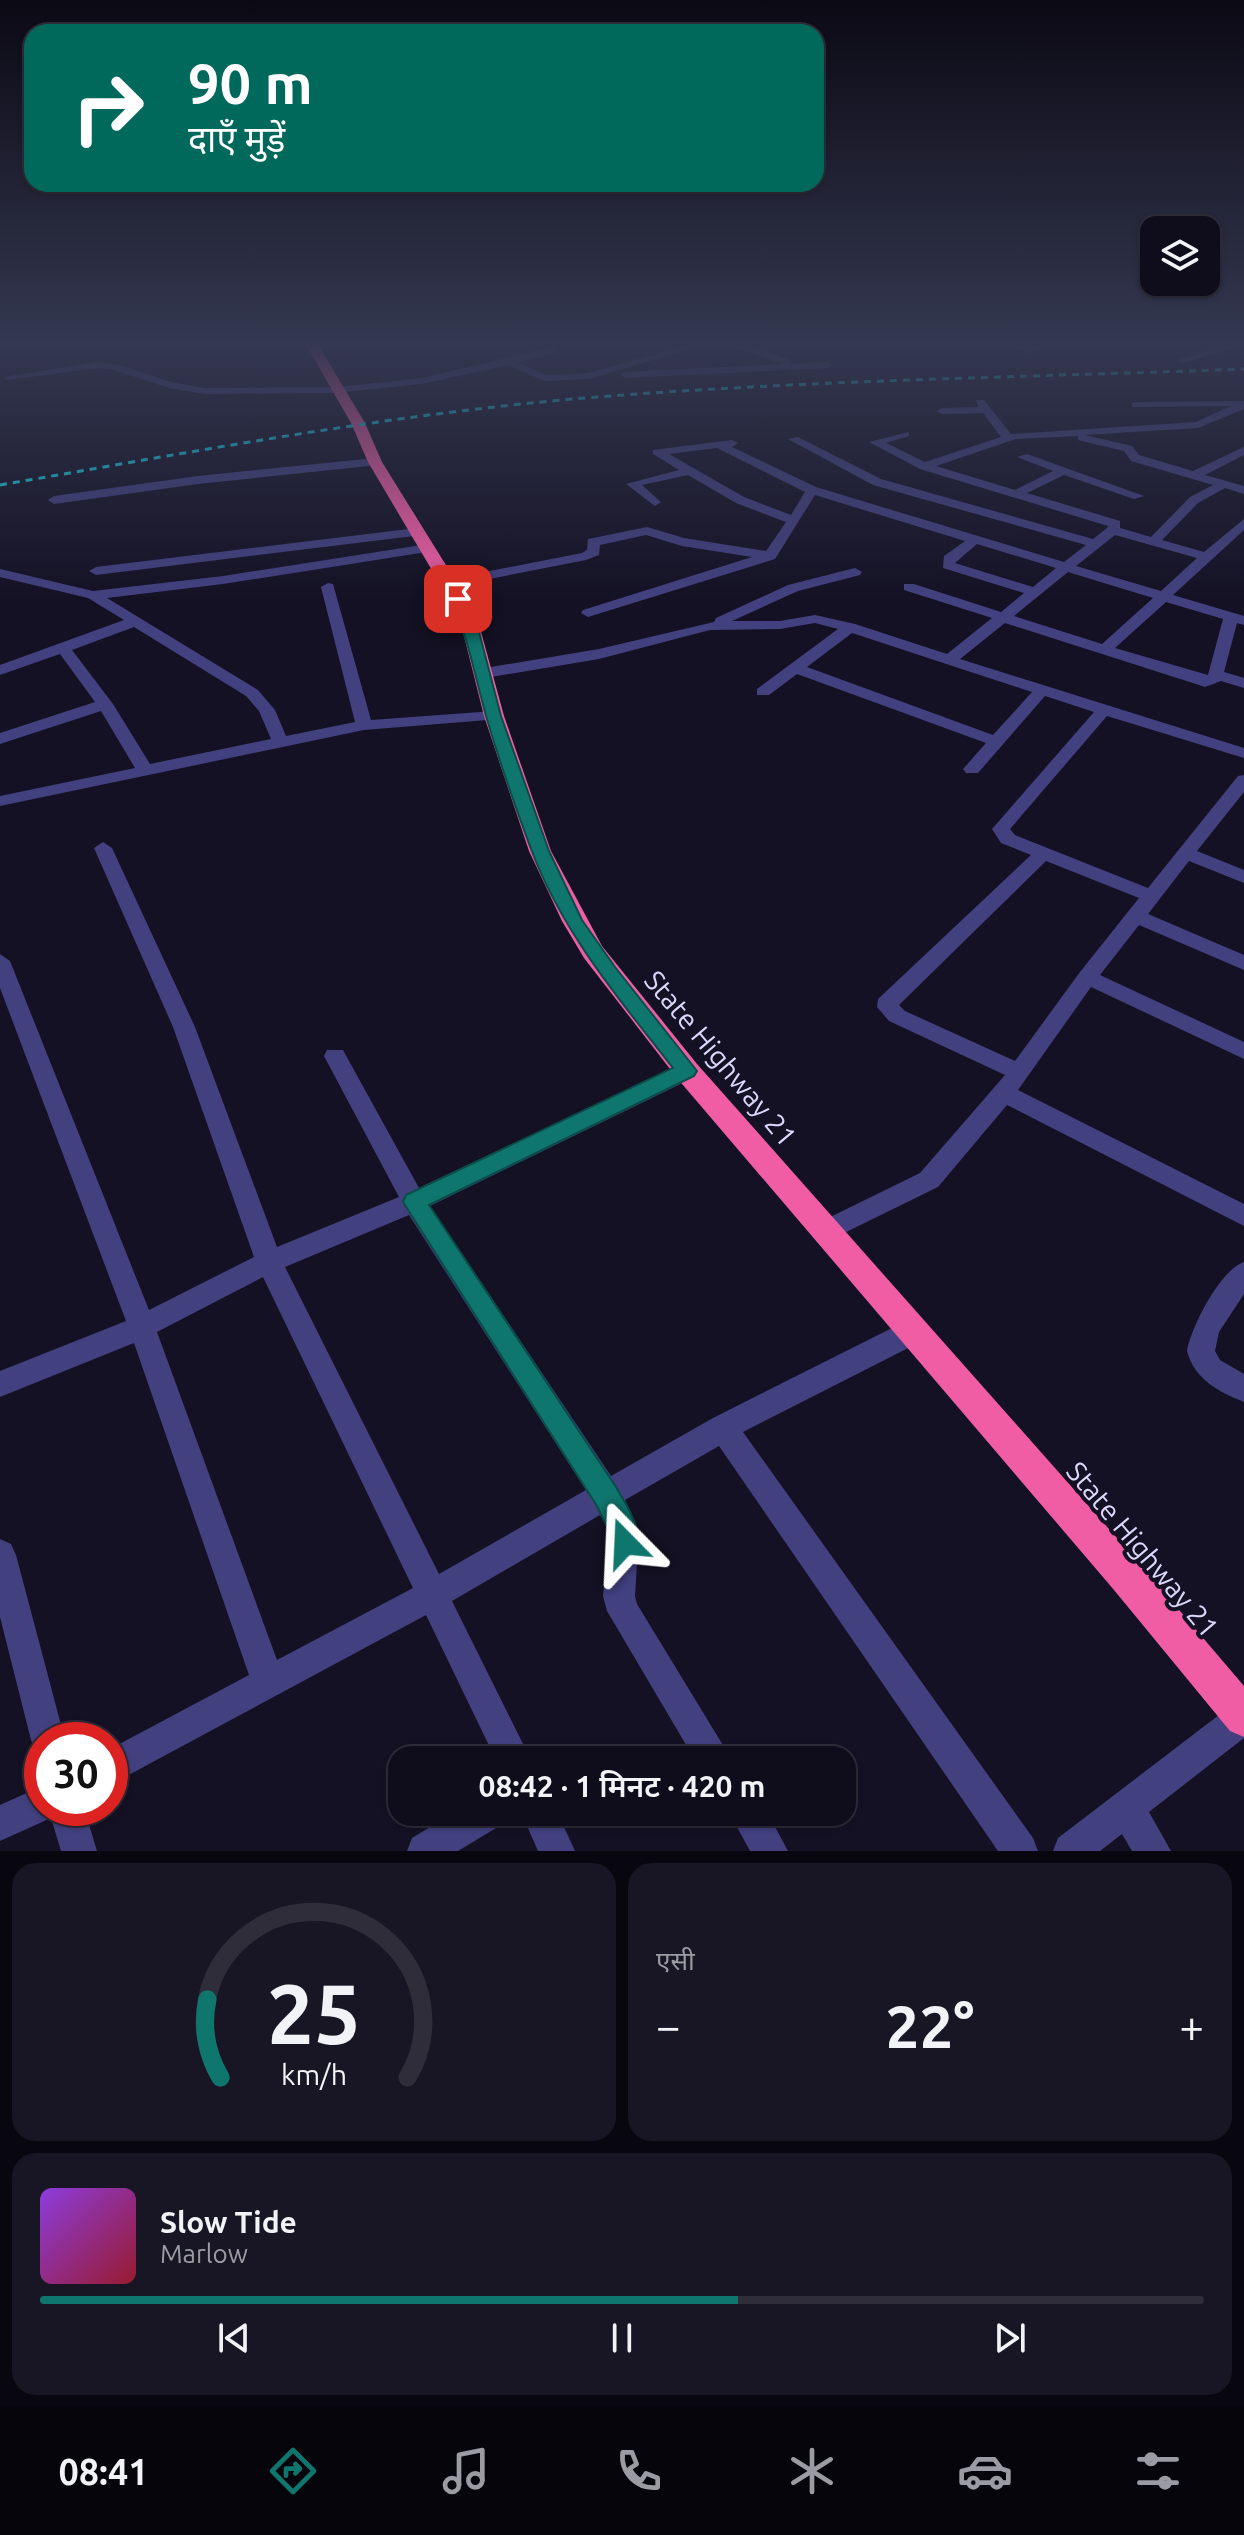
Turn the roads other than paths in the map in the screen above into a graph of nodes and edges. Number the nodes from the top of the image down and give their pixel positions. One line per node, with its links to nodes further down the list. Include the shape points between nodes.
1 (360, 427): 12 (highway, State Highway 21)
2 (1000, 427): 6 (street)
3 (1155, 427): 4 (street)
4 (1055, 433): 6 (street); 16 (street, via 1128,448 1131,456)
5 (905, 434): 13 (street, via 875,442)
6 (1008, 438): 13 (street)
7 (794, 439): 29 (street, via 877,482)
8 (742, 443): 9 (street)
9 (720, 445): 14 (street, via 657,452); 18 (street)
10 (1244, 451): 16 (street)
11 (1023, 457): 15 (street)
12 (375, 462): 21 (street); 27 (highway, State Highway 21)
13 (924, 466): 20 (street)
14 (688, 471): 22 (street, via 632,484); 24 (street, via 748,505)
15 (1062, 471): 20 (street); 23 (street)
16 (1194, 475): 17 (street)
17 (1223, 484): 19 (street); 28 (street, via 1194,500)
18 (812, 490): 24 (street); 26 (street)
19 (1244, 490)
20 (1016, 494): 23 (street)
21 (54, 500)
22 (655, 502)
23 (1125, 508): 28 (street); 29 (street)
24 (792, 520): 30 (street)
25 (1244, 523): 31 (street)
26 (976, 539): 32 (street); 39 (street, via 948,565)
27 (423, 540): 33 (street); 36 (highway, State Highway 21); 40 (street, via 223,580)
28 (1154, 541): 31 (street)
29 (1096, 544): 32 (street)
30 (770, 556): 36 (street, via 647,531 593,542 594,552 586,556); 42 (street)
31 (1207, 557): 41 (street)
32 (1069, 568): 39 (street); 41 (street)
33 (96, 571)
34 (855, 572): 46 (street, via 793,588)
35 (0, 573): 40 (street)
36 (449, 583): 53 (highway, State Highway 21)
37 (328, 587): 61 (street)
38 (909, 587): 43 (street)
39 (1035, 592): 43 (street)
40 (93, 595): 45 (street)
41 (1162, 597): 44 (street); 49 (street)
42 (588, 613)
43 (1002, 617): 49 (street); 50 (street)
44 (1237, 619): 54 (street)
45 (135, 621): 48 (street); 63 (street, via 252,693 267,710)
46 (710, 626): 47 (street, via 815,619); 53 (street, via 599,654)
47 (850, 627): 50 (street); 51 (street)
48 (63, 648): 52 (street); 58 (street)
49 (1104, 650): 54 (street, via 1196,681 1210,681)
50 (949, 660): 56 (street)
51 (796, 668): 57 (street); 64 (street)
52 (0, 670)
53 (485, 673): 60 (highway, State Highway 21)
54 (1215, 674): 55 (street)
55 (1244, 683)
56 (1041, 691): 59 (street); 64 (street)
57 (763, 692)
58 (105, 704): 62 (street); 67 (street)
59 (1104, 710): 65 (street); 72 (street, via 1001,829 1008,839)
60 (494, 716): 61 (street); 82 (highway, State Highway 21, via 540,851 574,921)
61 (364, 725): 63 (street)
62 (0, 739)
63 (280, 742): 67 (street)
64 (998, 742): 66 (street)
65 (1244, 753)
66 (972, 769)
67 (145, 770): 69 (street)
68 (1244, 780): 70 (street)
69 (0, 801)
70 (1236, 806): 73 (street)
71 (103, 848): 88 (street, via 184,1027)
72 (1044, 853): 75 (street); 83 (street, via 889,999 888,1007 897,1016)
73 (1185, 853): 74 (street); 75 (street)
74 (1244, 877)
75 (1151, 896): 76 (street)
76 (1135, 916): 78 (street); 79 (street)
77 (0, 961): 90 (street)
78 (1244, 963)
79 (1087, 977): 80 (street); 83 (street)
80 (1244, 1051)
81 (335, 1056): 85 (street)
82 (687, 1071): 85 (street); 87 (highway, State Highway 21)
83 (1019, 1072): 84 (street)
84 (1004, 1093): 86 (street); 87 (street, via 929,1180)
85 (414, 1202): 88 (street); 95 (street)
86 (1244, 1216)
87 (825, 1231): 91 (highway, State Highway 21)
88 (269, 1262): 90 (street); 97 (street)
89 (1244, 1273): 93 (street, via 1202,1337 1200,1351 1203,1361)
90 (142, 1327): 92 (street); 98 (street)
91 (914, 1331): 94 (street); 99 (highway, State Highway 21)
92 (0, 1384)
93 (1244, 1389)
94 (723, 1428): 95 (street); 115 (street)
95 (607, 1496): 97 (street); 102 (street, via 624,1531 619,1596 623,1611)
96 (0, 1555): 100 (street)
97 (432, 1595): 98 (street); 101 (street)
98 (268, 1682): 103 (street)
99 (1244, 1717): 104 (street)
100 (43, 1722)
101 (507, 1746)
102 (706, 1746)
103 (128, 1758)
104 (1126, 1808): 116 (street); 117 (street)
105 (24, 1812): 106 (street)
106 (0, 1823)
107 (71, 1826): 111 (street)
108 (465, 1826): 112 (street)
109 (545, 1826): 113 (street)
110 (755, 1826): 114 (street)
111 (79, 1851)
112 (425, 1851)
113 (557, 1851)
114 (770, 1851)
115 (1020, 1851)
116 (1071, 1851)
117 (1153, 1851)

